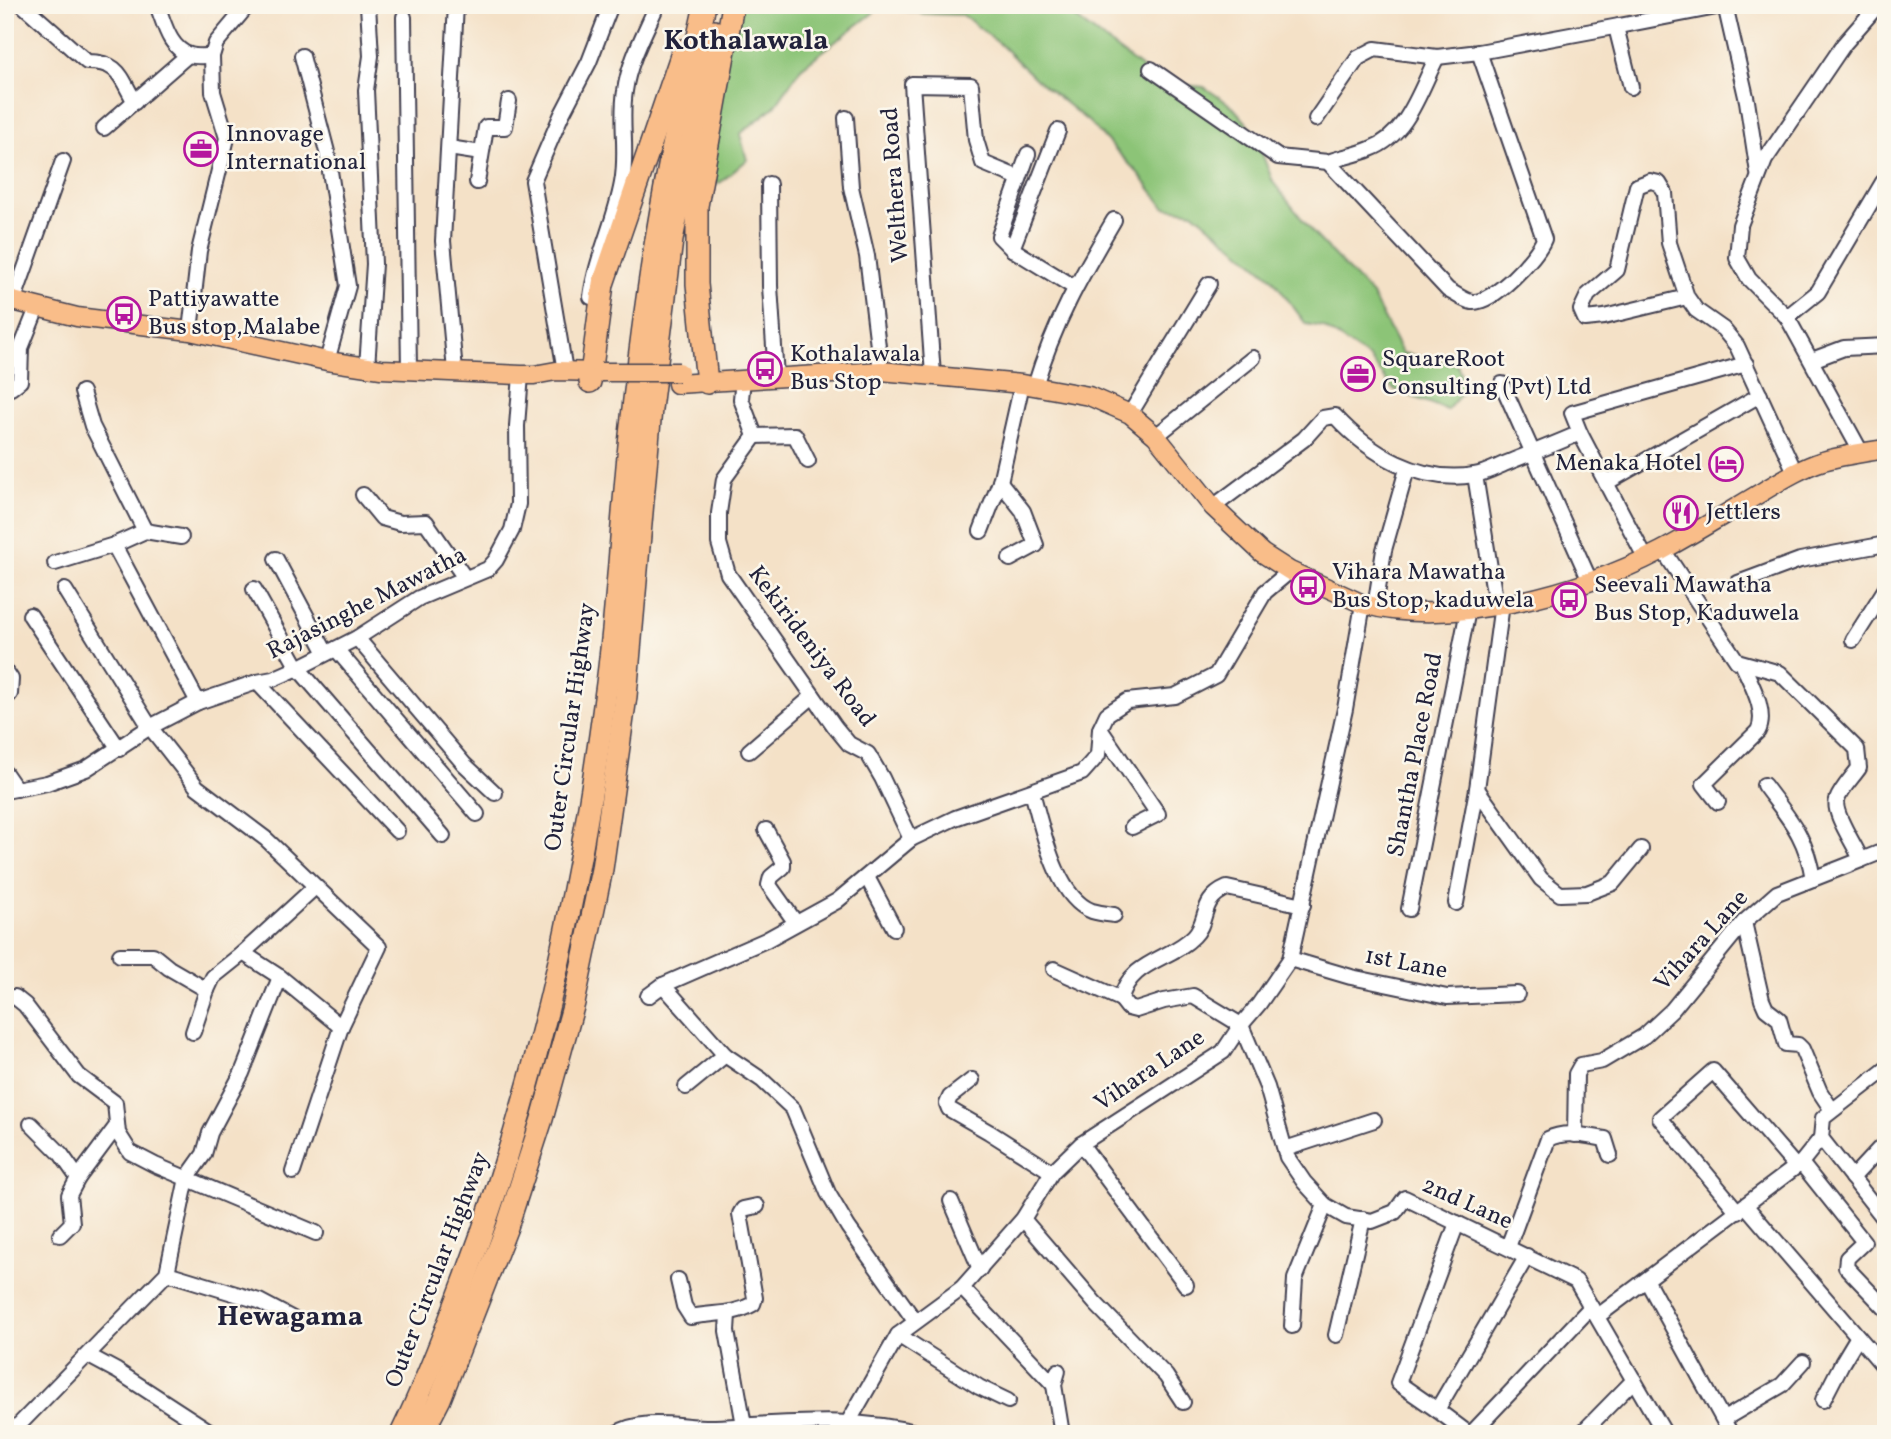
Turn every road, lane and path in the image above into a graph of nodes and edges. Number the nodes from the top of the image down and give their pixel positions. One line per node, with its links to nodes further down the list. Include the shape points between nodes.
1 (23, 5): 24 (street, via 87,62 114,67)
2 (157, 5): 17 (street, via 176,47)
3 (248, 5): 18 (street, via 216,43)
4 (368, 5): 54 (street, via 371,56 366,90 374,264)
5 (456, 5): 29 (street)
6 (611, 5): 57 (street, via 533,181)
7 (657, 5): 47 (street, via 630,66 624,93 622,185 591,300)
8 (699, 5): 47 (highway, via 603,284)
9 (705, 5): 113 (highway, Outer Circular Highway, via 656,236 632,424)
10 (719, 5): 113 (highway, Outer Circular Highway, via 672,240)
11 (733, 5): 63 (highway, via 697,206 696,284)
12 (1726, 5): 15 (street); 34 (street)
13 (1878, 5): 34 (street, via 1844,44)
14 (404, 17): 55 (street)
15 (1619, 26): 16 (street); 22 (street)
16 (1479, 52): 20 (street); 33 (street, via 1544,239 1521,271 1488,298 1475,303 1448,290)
17 (188, 55): 18 (street); 24 (street)
18 (212, 56): 48 (street, via 213,92 227,138 199,251)
19 (302, 56): 52 (street, via 327,152 348,286)
20 (1437, 57): 26 (street, via 1375,49 1358,58); 33 (street, via 1403,126 1389,140)
21 (1151, 69): 33 (street, via 1278,157)
22 (1631, 87)
23 (509, 101): 30 (street, via 505,127 486,127)
24 (135, 102): 27 (street)
25 (846, 118): 58 (street, via 851,187 867,256)
26 (1316, 119)
27 (104, 128)
28 (1058, 131): 40 (street)
29 (449, 148): 30 (street); 56 (street, via 443,241)
30 (481, 153): 36 (street)
31 (1028, 154): 35 (street)
32 (63, 161): 44 (street)
33 (1328, 162)
34 (1758, 173): 46 (street, via 1740,225 1737,258 1749,279)
35 (1019, 178): 40 (street, via 999,236); 60 (street, Welthera Road, via 983,163 971,85 912,84)
36 (477, 182)
37 (1883, 182): 46 (street, via 1818,292)
38 (769, 184): 62 (street)
39 (1114, 220): 42 (street)
40 (1012, 249): 42 (street)
41 (1209, 284): 70 (street)
42 (1074, 287): 66 (street)
43 (1687, 297): 43 (street, via 1669,243 1665,193 1659,183 1650,181 1637,186 1618,270 1588,295 1581,310 1585,319 1604,317); 53 (street, via 1696,310 1723,329)
44 (9, 301): 45 (main road)
45 (37, 308): 48 (main road); 67 (street, via 21,348 20,381)
46 (1787, 317): 51 (street)
47 (598, 324): 61 (highway)
48 (190, 331): 52 (main road)
49 (1886, 346): 51 (street, via 1844,348)
50 (1253, 358): 73 (street)
51 (1812, 360): 76 (street)
52 (327, 362): 54 (main road)
53 (1746, 364): 69 (street); 71 (street, via 1572,413)
54 (366, 367): 55 (main road)
55 (409, 370): 56 (main road)
56 (455, 371): 59 (main road)
57 (565, 371): 59 (main road); 61 (main road)
58 (881, 371): 60 (main road); 62 (main road)
59 (528, 375): 61 (main road, via 556,382); 96 (street, Rajasinghe Mawatha, via 517,426 518,504 512,530 488,569)
60 (933, 375): 66 (main road)
61 (595, 377): 63 (main road, bridge)
62 (776, 377): 64 (main road)
63 (707, 378): 64 (main road)
64 (743, 379): 72 (street, via 741,399)
65 (1502, 384): 75 (street)
66 (1028, 385): 70 (main road, via 1089,396); 81 (street)
67 (5, 388)
68 (82, 391): 85 (street, via 92,426)
69 (1760, 395): 79 (street); 82 (street)
70 (1130, 414): 73 (main road)
71 (1580, 433): 75 (street); 82 (street)
72 (755, 436): 77 (street, via 795,435); 114 (street, Kekirideniya Road, via 724,479 719,543 727,574)
73 (1156, 436): 84 (main road)
74 (1886, 449): 76 (main road)
75 (1534, 452): 80 (street); 97 (street)
76 (1860, 453): 79 (main road)
77 (808, 461)
78 (1407, 469): 80 (street, via 1439,476); 84 (street, via 1353,436 1335,416 1323,418 1304,439); 102 (street, Vihara Lane)
79 (1795, 472): 90 (main road)
80 (1475, 475): 103 (street)
81 (1000, 482): 86 (street); 92 (street, via 1023,512 1036,545)
82 (1606, 483): 93 (street)
83 (363, 495): 96 (street, via 382,518 426,522)
84 (1213, 507): 95 (main road, via 1262,553)
85 (145, 531): 87 (street); 89 (street)
86 (981, 531)
87 (181, 537)
88 (1886, 544): 98 (street, via 1800,560)
89 (114, 545): 94 (street); 116 (street)
90 (1662, 551): 93 (main road); 109 (street)
91 (276, 559): 108 (street)
92 (1010, 559)
93 (1646, 559): 97 (main road)
94 (55, 563)
95 (1290, 571): 102 (main road); 118 (street, via 1265,592 1216,676 1175,696 1127,701 1107,714)
96 (465, 578): 106 (street, Rajasinghe Mawatha, via 419,598)
97 (1590, 582): 103 (main road)
98 (1738, 583)
99 (1886, 588): 107 (street)
100 (254, 589): 110 (street)
101 (65, 590): 117 (street)
102 (1369, 605): 104 (main road, via 1428,612); 141 (street, Vihara Lane)
103 (1499, 605): 104 (main road); 123 (street)
104 (1468, 610): 142 (street, Shantha Place Road)
105 (30, 615): 119 (street)
106 (358, 638): 108 (street, Rajasinghe Mawatha); 126 (street, via 464,764)
107 (1853, 640)
108 (331, 651): 110 (street, Rajasinghe Mawatha); 128 (street)
109 (1742, 663): 127 (street, via 1762,723 1704,784); 136 (street, via 1780,673 1857,750 1859,768 1836,801 1836,811)
110 (298, 668): 112 (street, Rajasinghe Mawatha); 132 (street)
111 (5, 670): 115 (street, via 11,679 10,694)
112 (257, 682): 116 (street, Rajasinghe Mawatha); 131 (street)
113 (616, 696): 222 (highway, Outer Circular Highway, via 525,1102 490,1216); 223 (highway, Outer Circular Highway, via 602,869 574,1003 508,1227)
114 (813, 696): 120 (street); 133 (street, Kekirideniya Road, via 849,744 868,754)
115 (5, 698)
116 (198, 702): 117 (street, Rajasinghe Mawatha)
117 (150, 727): 119 (street, Rajasinghe Mawatha); 139 (street, via 197,787 266,839)
118 (1100, 729): 125 (street, via 1098,755 1082,773); 129 (street, via 1158,814)
119 (119, 749): 124 (street, Rajasinghe Mawatha, via 86,769)
120 (749, 751)
121 (5, 773): 124 (street)
122 (1764, 785): 138 (street, via 1809,853)
123 (1477, 789): 134 (street, via 1541,879 1560,894 1587,894 1613,883); 140 (street)
124 (11, 790)
125 (1032, 792): 133 (street, via 955,818); 143 (street, via 1057,875 1091,911)
126 (495, 793)
127 (1718, 802)
128 (477, 814)
129 (1132, 827)
130 (766, 830): 145 (street, via 783,861 769,885)
131 (397, 831)
132 (443, 836)
133 (911, 839): 137 (street)
134 (1641, 849)
135 (1886, 850): 136 (street, Vihara Lane)
136 (1861, 860): 138 (street, Vihara Lane)
137 (867, 877): 145 (street, via 837,901); 146 (street)
138 (1813, 879): 144 (street, Vihara Lane, via 1777,893)
139 (315, 887): 147 (street); 159 (street, via 379,947)
140 (1456, 903)
141 (1303, 905): 149 (street, Vihara Lane); 157 (street, via 1227,888 1219,892 1208,904 1196,935 1132,975)
142 (1409, 909)
143 (1114, 915)
144 (1744, 922): 165 (street, via 1766,1009 1779,1019 1786,1044 1802,1049); 169 (street, Vihara Lane, via 1672,1010 1644,1036 1602,1061 1581,1065 1576,1074)
145 (796, 923): 152 (street)
146 (894, 928)
147 (243, 953): 151 (street); 153 (street, via 213,977)
148 (120, 955): 153 (street, via 153,955)
149 (1290, 959): 154 (street, 1st Lane, via 1447,997); 158 (street, Vihara Lane)
150 (1054, 969): 157 (street)
151 (280, 977): 159 (street); 179 (street, via 242,1073 204,1154)
152 (663, 985): 155 (street); 161 (street)
153 (207, 990): 160 (street)
154 (1517, 994)
155 (648, 996)
156 (5, 998): 168 (street, via 15,997 25,1005 79,1076 115,1103)
157 (1121, 999): 158 (street, via 1136,1010 1193,996)
158 (1241, 1024): 171 (street, Vihara Lane, via 1223,1052); 172 (street, via 1267,1087)
159 (341, 1027): 176 (street)
160 (193, 1032)
161 (725, 1055): 164 (street); 203 (street, via 793,1109 841,1216)
162 (1885, 1068): 165 (street)
163 (972, 1080): 177 (street, via 950,1097 949,1109)
164 (686, 1087)
165 (1832, 1110): 170 (street, via 1823,1118)
166 (1374, 1120): 172 (street)
167 (31, 1124): 178 (street)
168 (116, 1127): 178 (street); 179 (street, via 130,1152)
169 (1575, 1135): 174 (street, via 1605,1139); 191 (street, via 1548,1139)
170 (1821, 1138): 175 (street); 180 (street)
171 (1081, 1144): 177 (street, Vihara Lane); 197 (street)
172 (1285, 1149): 182 (street, via 1304,1182)
173 (1879, 1149): 180 (street)
174 (1610, 1155)
175 (1798, 1165): 184 (street); 184 (street, via 1713,1071 1660,1118); 199 (street, via 1864,1242 1847,1258 1846,1267)
176 (293, 1172)
177 (1052, 1172): 185 (street, Vihara Lane)
178 (78, 1178): 190 (street, via 69,1195 72,1223)
179 (187, 1178): 189 (street); 194 (street)
180 (1852, 1178): 187 (street)
181 (951, 1201): 193 (street)
182 (1325, 1205): 186 (street, via 1346,1217); 204 (street, via 1295,1279)
183 (757, 1206): 201 (street, via 740,1214 755,1298 753,1304)
184 (1742, 1209): 196 (street); 207 (street)
185 (1023, 1219): 193 (street, Vihara Lane); 214 (street, via 1166,1376)
186 (1363, 1219): 188 (street, 2nd Lane, via 1372,1221 1395,1212 1405,1198); 206 (street)
187 (1886, 1221)
188 (1457, 1223): 191 (street, 2nd Lane); 215 (street, via 1398,1383)
189 (316, 1233)
190 (60, 1235)
191 (1508, 1247): 192 (street, 2nd Lane)
192 (1527, 1256): 200 (street, 2nd Lane, via 1576,1281); 215 (street)
193 (980, 1269): 198 (street, Vihara Lane)
194 (167, 1273): 202 (street, via 259,1301); 208 (street)
195 (678, 1280): 201 (street, via 691,1317)
196 (1647, 1281): 200 (street); 216 (street)
197 (1186, 1285)
198 (962, 1288): 203 (street, Vihara Lane); 225 (street, via 1056,1378)
199 (1886, 1309)
200 (1595, 1312): 211 (street, 2nd Lane); 226 (street)
201 (728, 1314): 218 (street)
202 (293, 1319)
203 (915, 1321): 205 (street, Vihara Lane)
204 (1292, 1326)
205 (898, 1335): 213 (street); 217 (street, Vihara Lane)
206 (1336, 1335)
207 (1857, 1338): 210 (street); 212 (street)
208 (89, 1356): 220 (street); 221 (street)
209 (1803, 1362): 216 (street, via 1782,1385)
210 (1886, 1369)
211 (1634, 1380): 227 (street); 228 (street, 2nd Lane)
212 (1823, 1400)
213 (1008, 1401)
214 (1183, 1402)
215 (1437, 1409): 226 (street)
216 (1724, 1419): 229 (street)
217 (849, 1421): 218 (street); 224 (street)
218 (736, 1428): 219 (street, via 655,1422)
219 (619, 1432)
220 (10, 1434)
221 (214, 1434)
222 (401, 1434)
223 (422, 1434)
224 (923, 1434)
225 (1062, 1434)
226 (1470, 1434)
227 (1581, 1434)
228 (1665, 1434)
229 (1731, 1434)

